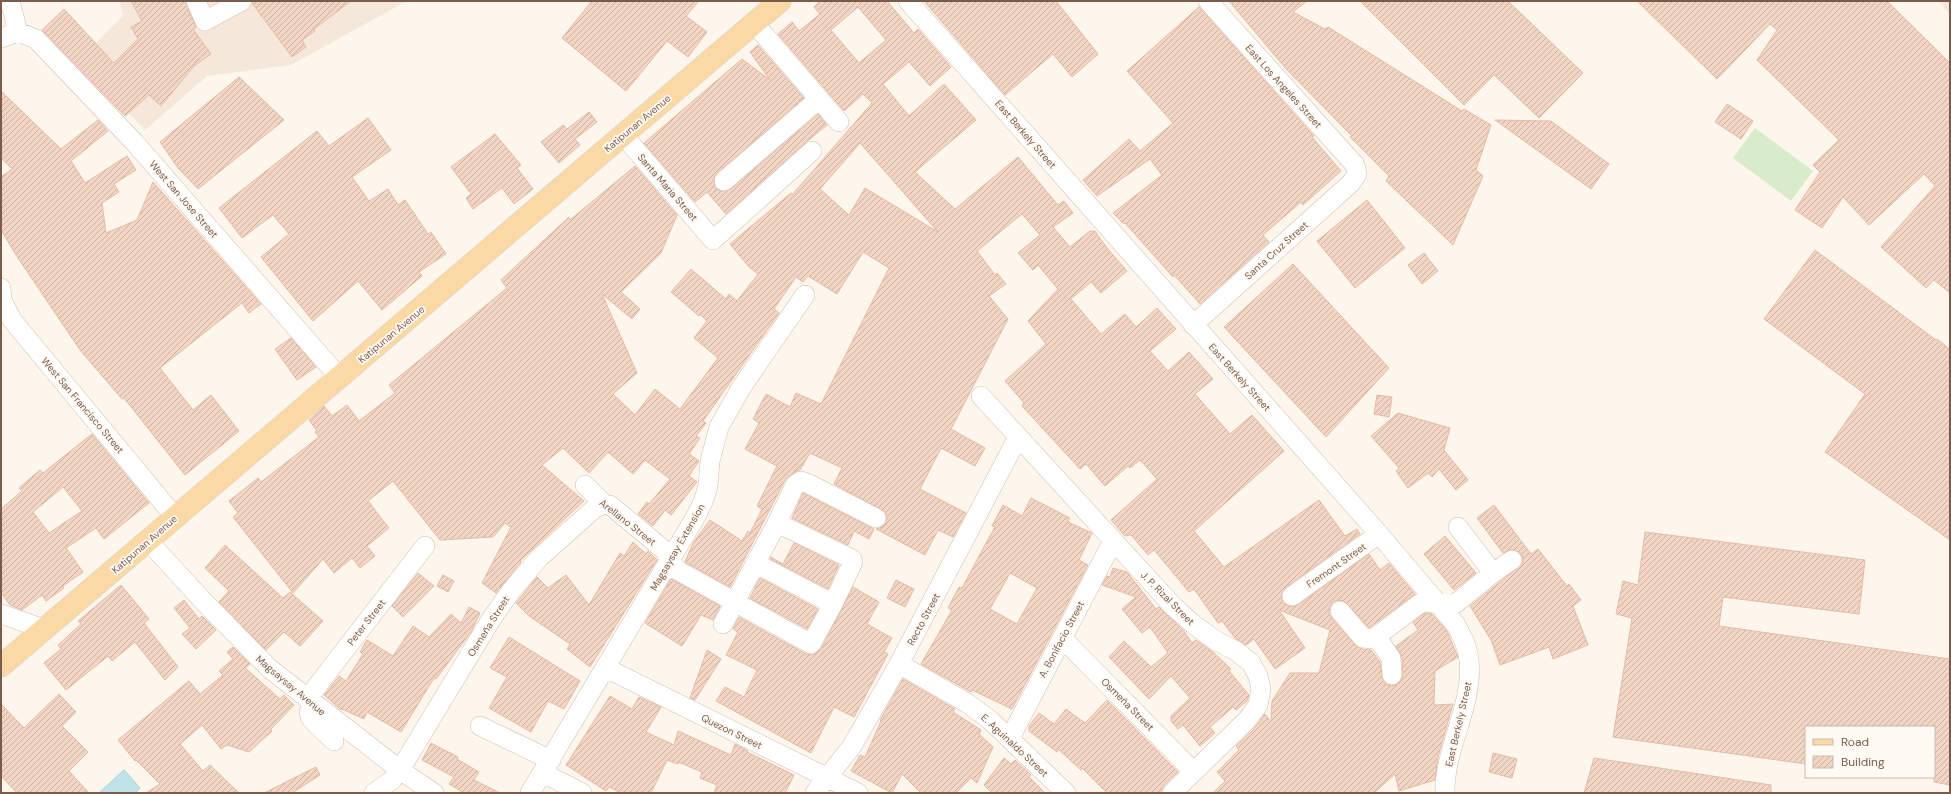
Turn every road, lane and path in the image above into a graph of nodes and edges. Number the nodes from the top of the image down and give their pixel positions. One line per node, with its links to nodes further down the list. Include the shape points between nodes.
1 (10, 1): 8 (street)
2 (196, 1): 3 (street, via 205,20)
3 (242, 1)
4 (780, 1): 7 (main road, Katipunan Avenue)
5 (908, 1): 17 (street, East Berkely Street)
6 (1208, 1): 13 (street, East Los Angeles Street, via 1355,165)
7 (754, 24): 9 (street); 11 (main road, Katipunan Avenue)
8 (9, 35): 18 (street, West San Jose Street, via 36,39 135,143)
9 (819, 99): 10 (street); 14 (street)
10 (839, 122)
11 (623, 135): 12 (street, Santa Maria Street, via 714,240); 18 (main road, Katipunan Avenue)
12 (812, 151)
13 (1357, 174): 17 (street, Santa Cruz Street, via 1351,183)
14 (724, 181)
15 (805, 295): 31 (street, Magsaysay Extension, via 741,388 719,426 711,454 708,486 703,502)
16 (1, 296): 23 (street, West San Francisco Street, via 12,320)
17 (1193, 325): 27 (street, East Berkely Street)
18 (339, 377): 23 (main road, Katipunan Avenue)
19 (981, 396): 20 (street, J. P. Rizal Street)
20 (1018, 437): 29 (street, J. P. Rizal Street); 45 (street, Recto Street)
21 (585, 485): 22 (street, Arellano Street)
22 (604, 504): 31 (street, Arellano Street, via 610,505 664,550); 54 (street, Osmeña Street, via 595,508 539,558 511,591)
23 (175, 517): 28 (main road, Katipunan Avenue)
24 (876, 518): 25 (street, via 801,481 795,485)
25 (777, 523): 33 (street); 37 (street, via 852,559 852,565)
26 (1458, 527): 34 (street)
27 (1379, 534): 35 (street, Fremont Street); 38 (street, East Berkely Street)
28 (148, 541): 42 (main road, Katipunan Avenue); 49 (street, Magsaysay Avenue, via 240,640)
29 (1113, 541): 44 (street, A. Bonifacio Street); 55 (street, J. P. Rizal Street, via 1174,607 1215,640 1251,663 1258,676 1261,689 1258,705 1247,720)
30 (425, 546): 49 (street, Peter Street)
31 (670, 560): 36 (street, Arellano Street, via 677,570); 47 (street, Magsaysay Extension)
32 (1512, 560): 34 (street)
33 (756, 563): 36 (street); 37 (street)
34 (1493, 573): 38 (street, via 1455,604)
35 (1292, 596)
36 (734, 603): 37 (street, Arellano Street, via 809,644 813,643); 41 (street)
37 (833, 604)
38 (1439, 604): 43 (street, via 1422,602); 65 (street, East Berkely Street, via 1456,625 1464,641 1470,675)
39 (1340, 611): 43 (street, via 1363,638)
40 (1, 614): 42 (street)
41 (723, 624)
42 (44, 629): 46 (main road, Katipunan Avenue)
43 (1376, 636): 48 (street, via 1390,658)
44 (1062, 638): 51 (street, A. Bonifacio Street); 55 (street, Osmeña Street)
45 (899, 664): 51 (street, E. Aguinaldo Street, via 967,703); 56 (street, Recto Street, via 852,746)
46 (1, 666)
47 (606, 668): 53 (street, Magsaysay Extension); 56 (street, Quezon Street)
48 (1392, 675)
49 (310, 702): 52 (street, via 310,718); 54 (street, Magsaysay Avenue)
50 (480, 726): 53 (street)
51 (1010, 738): 63 (street, E. Aguinaldo Street)
52 (334, 741)
53 (547, 767): 59 (street, Magsaysay Extension); 60 (street)
54 (400, 770): 57 (street, Osmeña Street, via 392,780); 58 (street, Magsaysay Avenue)
55 (1193, 771): 64 (street, J. P. Rizal Street)
56 (828, 778): 61 (street, Recto Street); 62 (street, Quezon Street)
57 (374, 793)
58 (434, 793)
59 (530, 793)
60 (582, 793)
61 (815, 793)
62 (858, 793)
63 (1066, 793)
64 (1172, 793)
65 (1443, 793)

